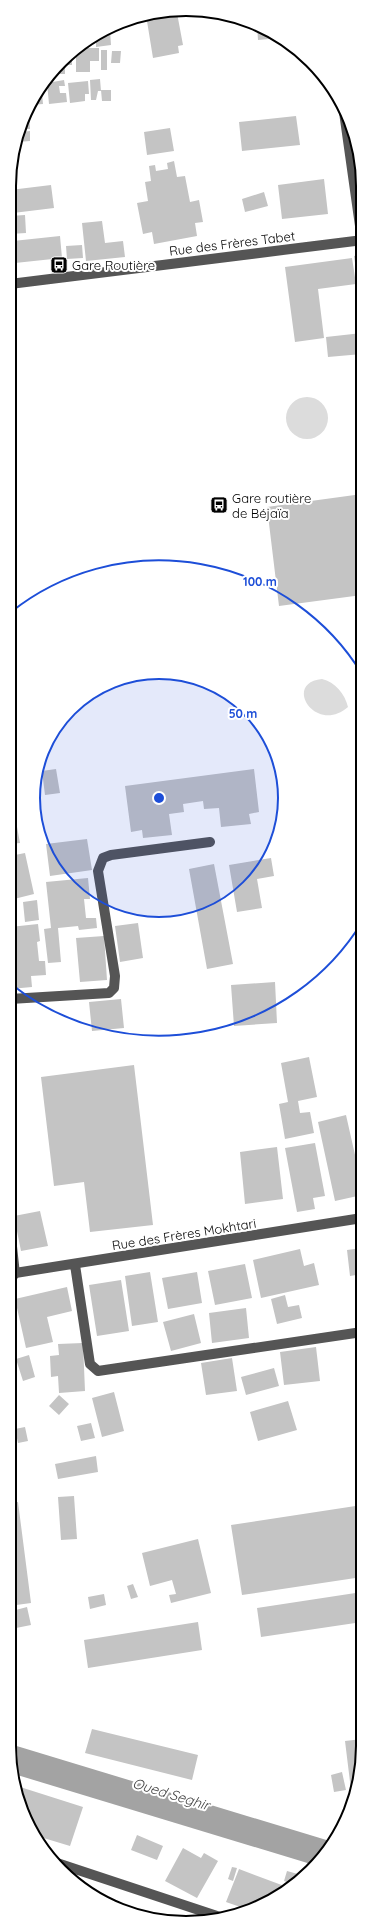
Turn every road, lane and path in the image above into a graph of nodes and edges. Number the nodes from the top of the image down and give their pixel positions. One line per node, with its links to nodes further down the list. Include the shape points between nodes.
1 (346, 130): 2 (street)
2 (356, 197)
3 (356, 241): 4 (street, Rue des Frères Tabet)
4 (16, 283)
5 (210, 842): 6 (street, via 103,858 98,871 115,976 114,988 109,993)
6 (16, 999)
7 (356, 1219): 8 (street, Rue des Frères Mokhtari)
8 (75, 1265): 9 (street, Rue des Frères Mokhtari); 10 (street, via 90,1364 98,1371)
9 (16, 1273)
10 (356, 1333)
11 (66, 1866): 12 (street)
12 (211, 1914)

